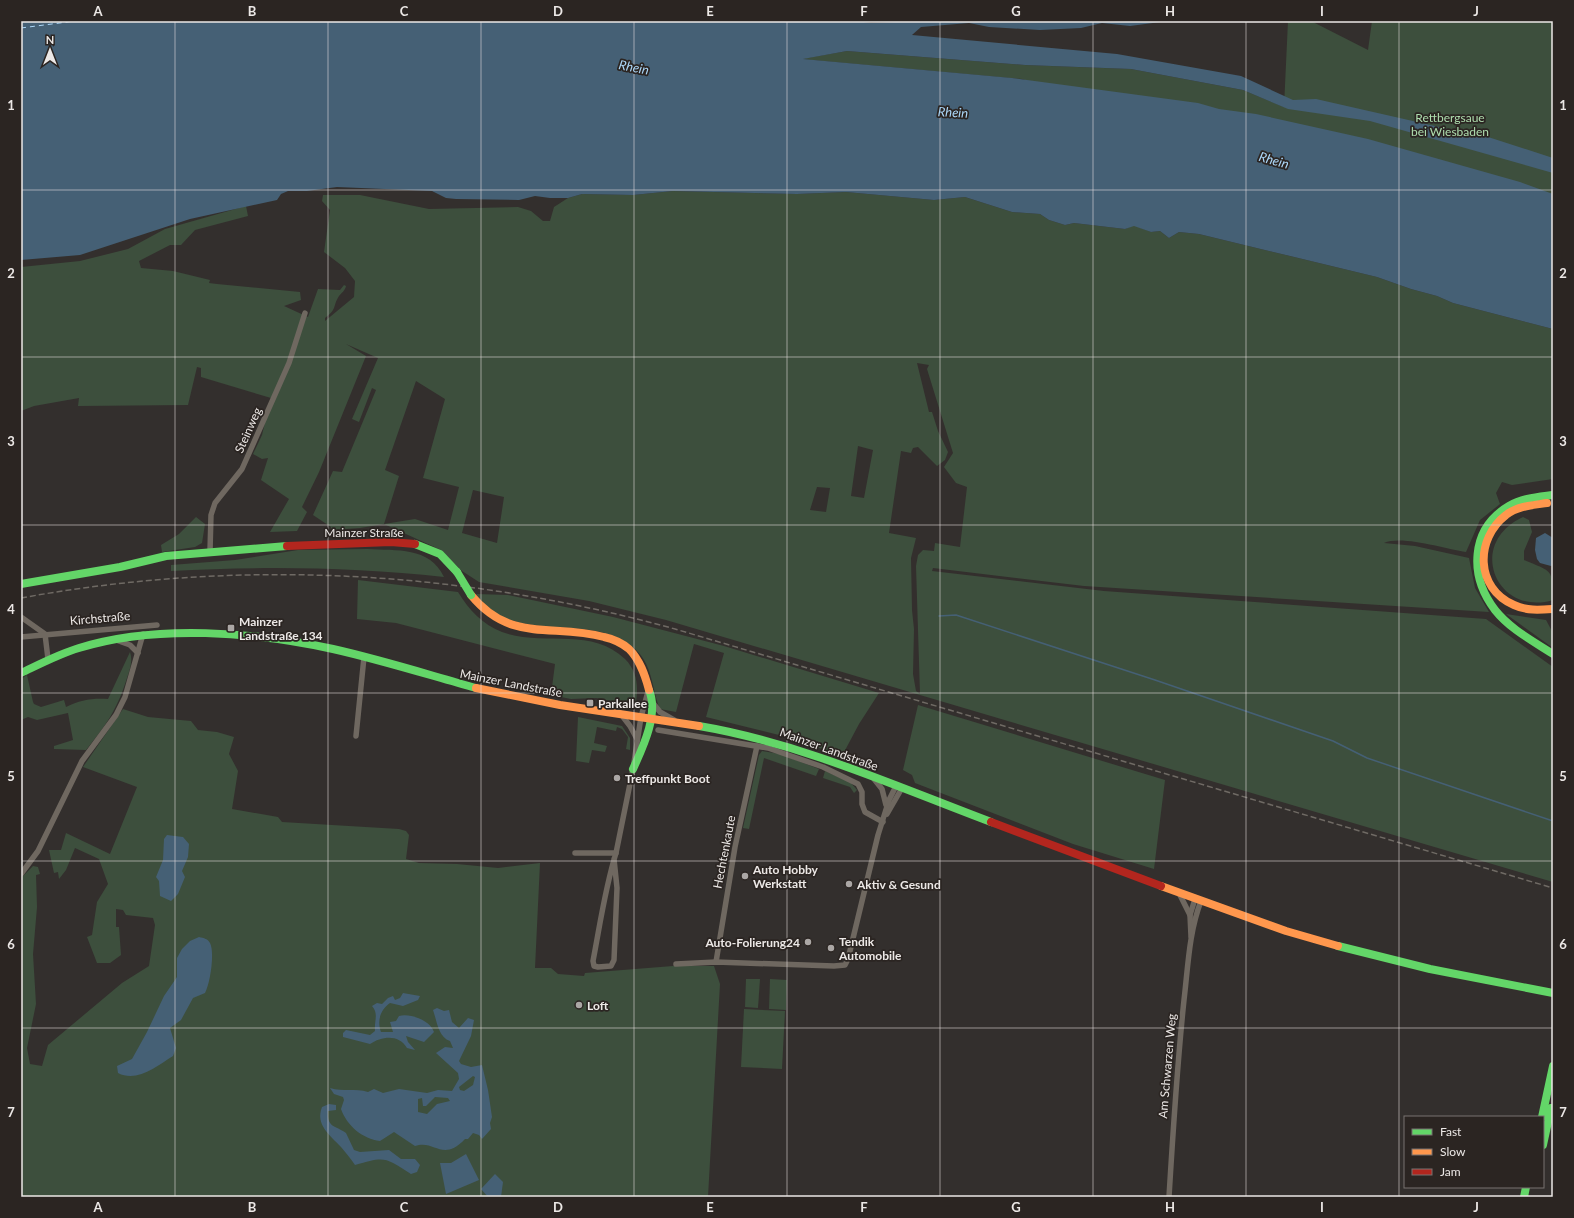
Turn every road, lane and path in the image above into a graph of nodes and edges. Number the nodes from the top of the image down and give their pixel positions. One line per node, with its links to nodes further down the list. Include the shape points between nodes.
1 (305, 313): 4 (street, Steinweg, via 289,363 242,469 215,503 211,515)
2 (1553, 495): 14 (main road, via 1522,500 1499,512 1483,531 1476,562 1479,582 1494,609 1508,623)
3 (1553, 502): 6 (main road, via 1521,508 1500,520 1486,540 1483,560 1491,587 1508,604 1531,611)
4 (210, 551): 5 (main road, Mainzer Straße, via 166,556 120,567); 18 (main road, Mainzer Straße, bridge, via 312,544 415,544 440,554 485,610 509,624 531,629 589,632 617,642 631,652 641,666)
5 (21, 584)
6 (1553, 609)
7 (21, 617): 9 (street)
8 (157, 625): 9 (street, Kirchstraße)
9 (45, 634): 11 (street, Kirchstraße); 16 (street)
10 (143, 634): 12 (main road, Mainzer Landstraße); 13 (street); 15 (main road, Mainzer Landstraße, via 184,632 231,635 314,645)
11 (21, 636)
12 (112, 639): 13 (street, via 130,645); 16 (main road, Mainzer Landstraße)
13 (138, 653): 36 (street, via 125,697 116,716 82,761 38,851)
14 (1553, 654)
15 (364, 658): 20 (main road, Mainzer Landstraße, via 495,693); 25 (street)
16 (48, 659): 17 (main road, Mainzer Landstraße)
17 (21, 672)
18 (648, 688): 19 (main road, Mainzer Straße); 21 (street)
19 (653, 703): 22 (main road); 23 (street, via 660,712)
20 (620, 713): 21 (main road, Mainzer Landstraße); 26 (street)
21 (641, 717): 22 (main road, Mainzer Landstraße); 26 (street)
22 (651, 718): 23 (main road, Mainzer Landstraße); 28 (main road)
23 (678, 722): 29 (main road, Mainzer Landstraße, via 732,731 770,741)
24 (658, 730): 27 (street, Mainzer Landstraße)
25 (356, 736)
26 (637, 739): 28 (street)
27 (757, 746): 32 (street, Mainzer Landstraße, via 797,756 854,781 861,788 865,812); 41 (street, Hechtenkaute, via 735,847)
28 (633, 769): 34 (street)
29 (872, 777): 30 (main road, Mainzer Landstraße); 31 (street, via 884,794)
30 (899, 787): 31 (street); 32 (street); 37 (main road, Mainzer Landstraße)
31 (886, 809): 32 (street)
32 (883, 822): 41 (street, via 848,960 844,965)
33 (575, 853): 34 (street)
34 (616, 853): 35 (street)
35 (614, 859): 35 (street, via 617,888 614,960 607,968 594,966 593,961)
36 (21, 874)
37 (1179, 893): 38 (main road, Mainzer Landstraße); 39 (street, Am Schwarzen Weg)
38 (1198, 900): 39 (street, Am Schwarzen Weg); 40 (street, Am Schwarzen Weg); 43 (main road, Mainzer Landstraße, via 1346,949 1430,969)
39 (1190, 915): 40 (street, Am Schwarzen Weg)
40 (1191, 938): 48 (street, Am Schwarzen Weg, via 1176,1088)
41 (716, 962): 42 (street)
42 (676, 964)
43 (1553, 993)
44 (1553, 1066): 46 (main road)
45 (1553, 1098): 47 (main road)
46 (1542, 1116)
47 (1544, 1140)
48 (1169, 1197)

